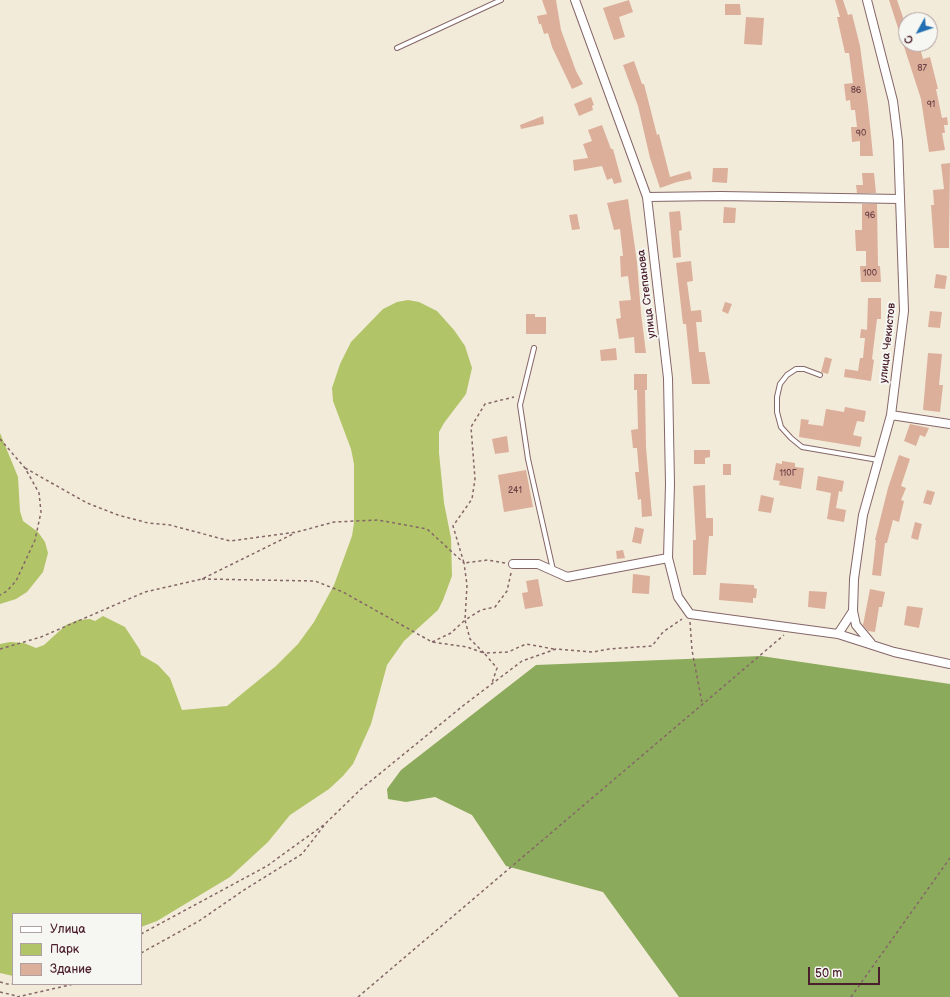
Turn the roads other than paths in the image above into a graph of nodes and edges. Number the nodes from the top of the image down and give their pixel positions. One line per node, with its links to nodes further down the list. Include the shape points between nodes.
1 (501, 0): 4 (lane)
2 (575, 0): 5 (street, улица Степанова)
3 (867, 0): 6 (street, улица Чекистов, via 893,101 898,141)
4 (397, 48)
5 (647, 197): 6 (street); 12 (street, улица Степанова, via 668,378)
6 (899, 199): 9 (street, улица Чекистов, via 904,311)
7 (534, 348): 14 (lane, via 520,405 528,459)
8 (820, 375): 11 (lane, via 804,369 796,369 787,374 780,384 777,397 781,427 802,447)
9 (891, 415): 10 (street); 11 (street, улица Чекистов)
10 (950, 424)
11 (878, 460): 15 (street, улица Чекистов, via 863,515 854,579)
12 (668, 558): 14 (street, via 567,577); 16 (street, улица Степанова, via 678,597 690,614)
13 (513, 564): 14 (street, via 538,564)
14 (553, 571)
15 (853, 611): 16 (street); 17 (street, via 856,625)
16 (838, 634): 17 (street)
17 (873, 645): 18 (street)
18 (950, 664)

